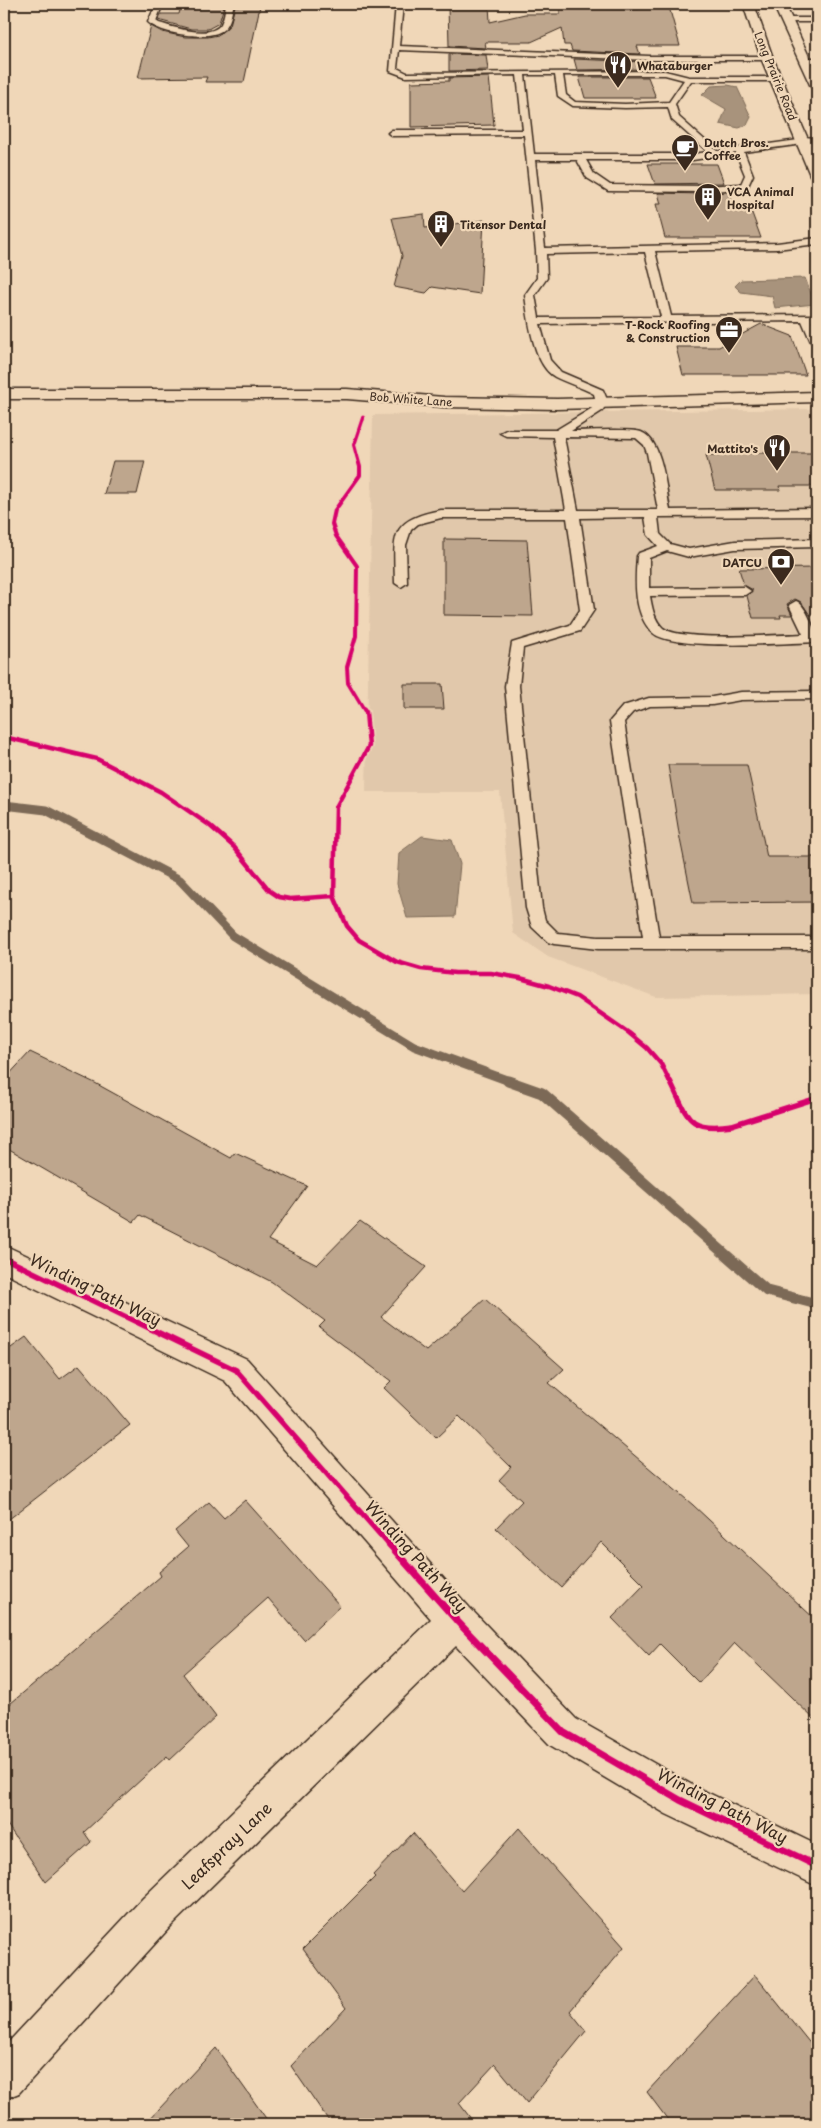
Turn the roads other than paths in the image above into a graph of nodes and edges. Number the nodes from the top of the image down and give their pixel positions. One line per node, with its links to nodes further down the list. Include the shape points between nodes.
1 (159, 4): 2 (lane, via 152,22 156,25 204,34 218,30 224,24)
2 (230, 4)
3 (399, 4): 8 (lane)
4 (748, 4): 9 (street, Long Prairie Road)
5 (779, 4): 6 (street)
6 (786, 20): 7 (lane); 10 (street)
7 (817, 20)
8 (395, 48): 9 (lane, via 650,58); 11 (lane, via 393,69 406,74)
9 (767, 58): 14 (street, Long Prairie Road)
10 (811, 60): 15 (street)
11 (521, 73): 12 (lane); 17 (lane)
12 (559, 73): 13 (lane, via 665,73); 16 (lane, via 562,96 573,104)
13 (690, 79): 14 (lane); 16 (lane)
14 (776, 79): 19 (street, Long Prairie Road)
15 (817, 87)
16 (671, 104): 22 (lane, via 675,118)
17 (528, 132): 18 (lane); 23 (lane)
18 (392, 133)
19 (803, 142): 20 (street); 21 (lane); 25 (street, Long Prairie Road)
20 (817, 142)
21 (739, 150): 22 (lane); 24 (lane, via 748,175 744,186 704,189 608,188 590,176)
22 (715, 154): 24 (lane, via 693,157)
23 (531, 157): 24 (lane); 28 (lane)
24 (580, 157)
25 (817, 175)
26 (817, 241): 27 (lane, via 777,246)
27 (649, 248): 28 (lane); 30 (lane)
28 (541, 250): 31 (lane, via 542,278 530,295)
29 (812, 318): 30 (lane); 32 (lane)
30 (667, 320): 31 (lane)
31 (534, 321): 35 (lane, via 544,361 557,374 599,392)
32 (816, 342)
33 (4, 394): 35 (street, Bob White Lane, via 347,394 444,402)
34 (817, 397): 35 (street, Bob White Lane)
35 (602, 402): 37 (lane, via 598,409)
36 (506, 433): 37 (lane)
37 (558, 434): 39 (lane); 41 (lane, via 639,435 649,443 653,453)
38 (817, 512): 41 (lane)
39 (573, 514): 40 (lane); 44 (lane, via 424,516 408,524 401,533); 50 (lane, via 587,610 575,628 516,646 512,686 534,908 538,923 554,938 598,943)
40 (651, 514): 41 (lane); 43 (lane, via 654,535)
41 (666, 514)
42 (817, 543): 43 (lane, via 735,545 690,553)
43 (666, 547): 46 (lane, via 643,556)
44 (401, 583)
45 (745, 591): 46 (lane)
46 (644, 592): 48 (lane, via 648,616 660,632 670,636 684,639)
47 (796, 605): 48 (lane)
48 (814, 638)
49 (817, 695): 50 (lane, via 649,702 633,707 617,721)
50 (652, 942): 51 (lane)
51 (817, 943)
52 (4, 1258): 53 (street, Winding Path Way, via 236,1370)
53 (456, 1620): 54 (street, Winding Path Way, via 563,1732 680,1800); 55 (street, Leafspray Lane, via 157,1912)
54 (817, 1866)
55 (4, 2078)

